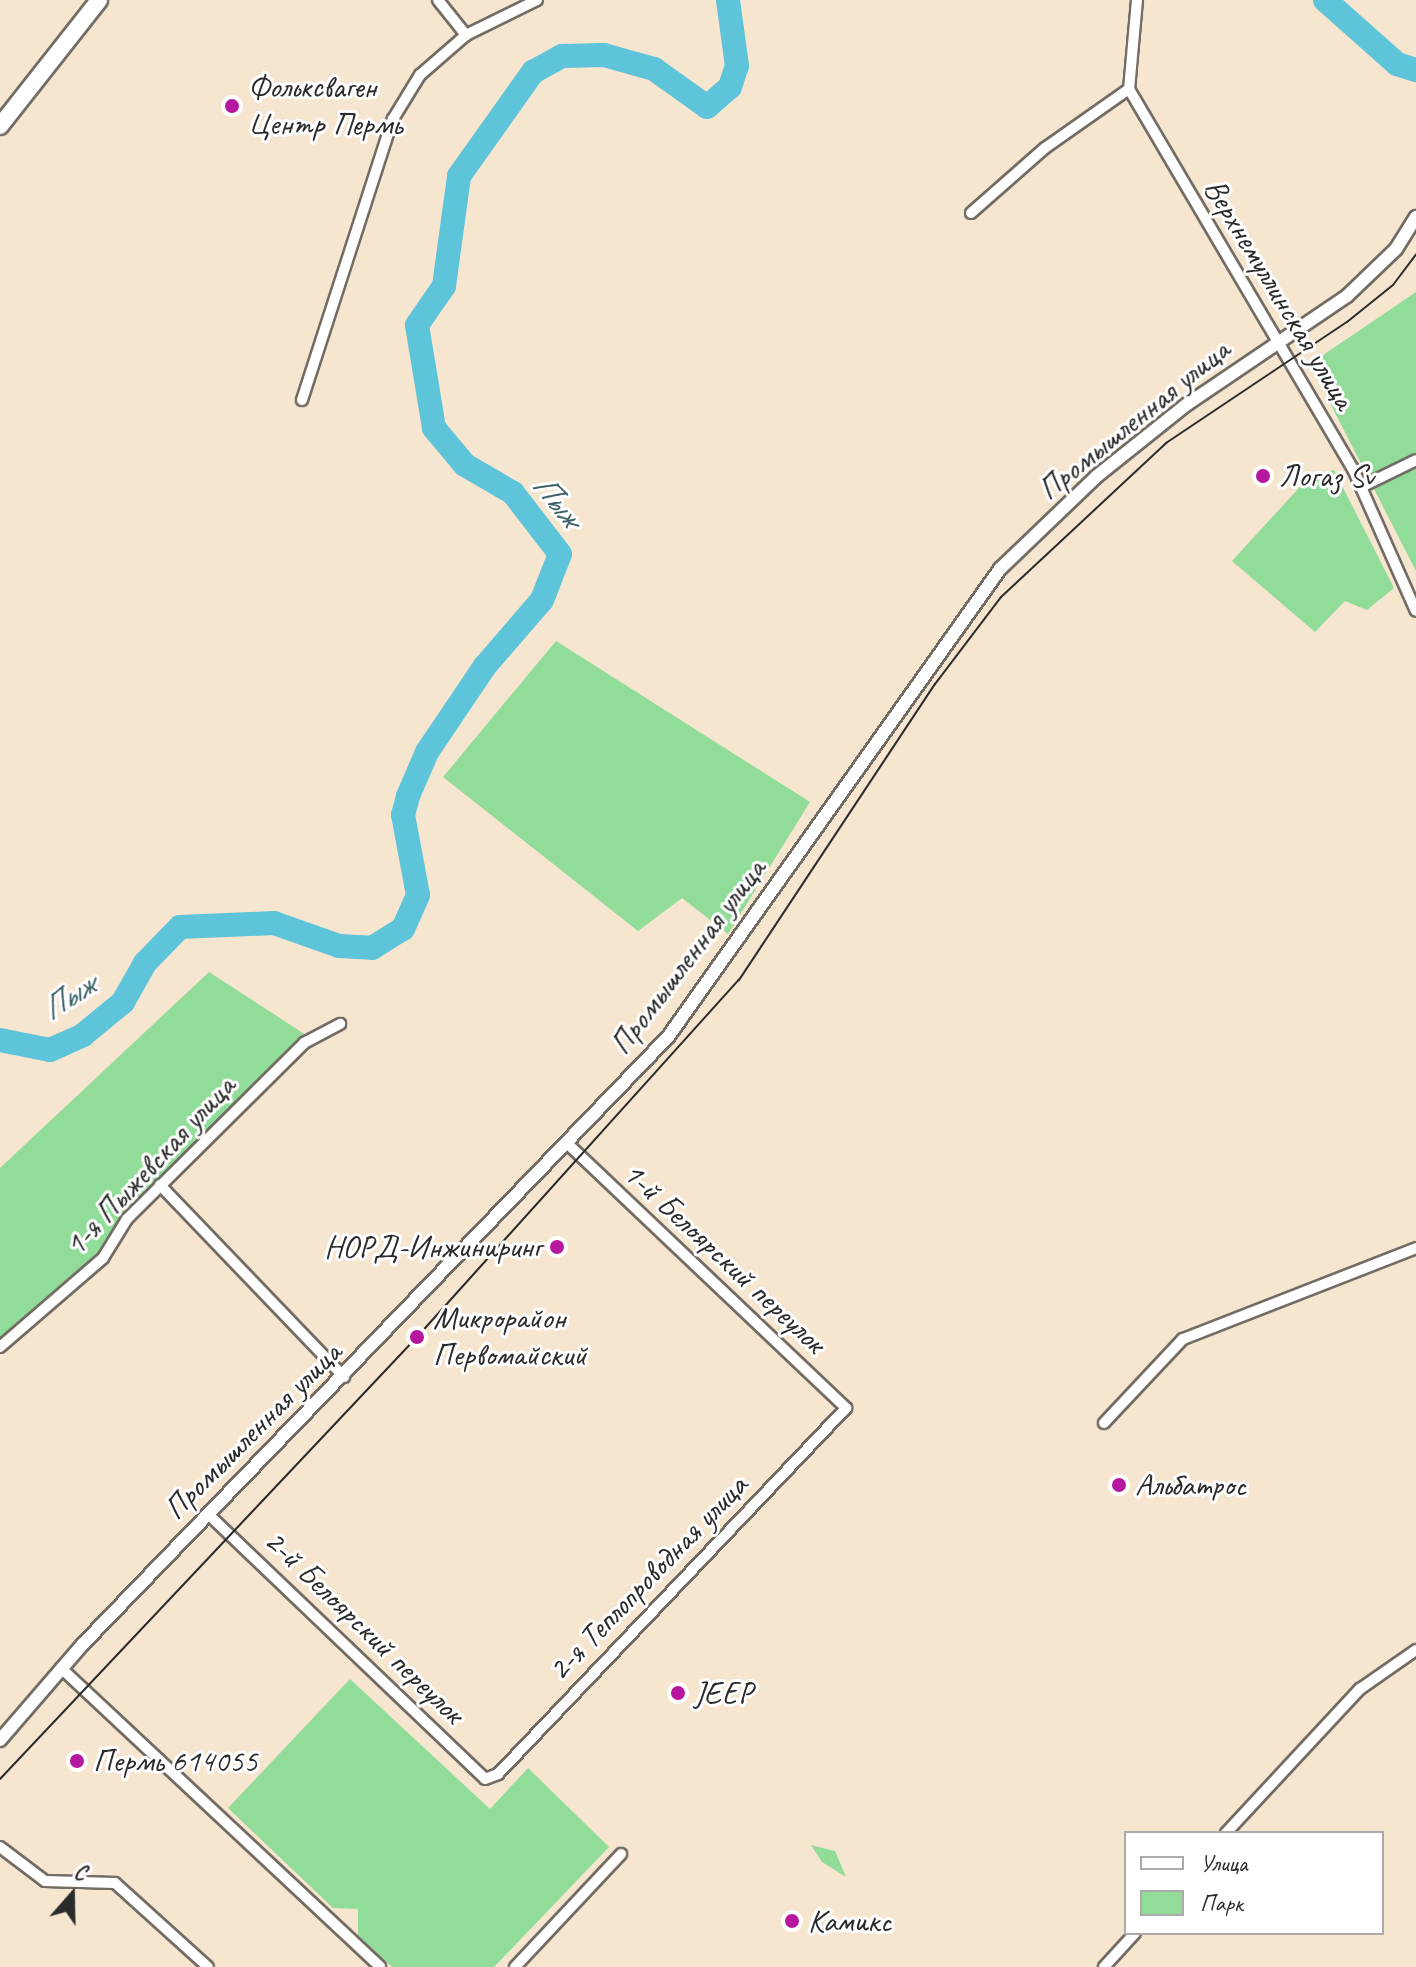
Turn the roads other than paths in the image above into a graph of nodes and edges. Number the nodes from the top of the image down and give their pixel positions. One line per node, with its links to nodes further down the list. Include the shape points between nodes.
1 (99, 0): 7 (main road)
2 (438, 0): 5 (street)
3 (537, 0): 5 (street)
4 (1137, 0): 6 (street)
5 (466, 35): 11 (street, via 420,75 393,119)
6 (1129, 89): 8 (street, via 1045,148); 10 (street, Верхнемуллинская улица)
7 (0, 126)
8 (971, 213)
9 (1416, 217): 10 (street, Промышленная улица, via 1364,281)
10 (1274, 344): 13 (street, Верхнемуллинская улица); 16 (street, Промышленная улица, via 1097,476 1000,569 924,666 704,989)
11 (302, 400)
12 (1416, 460): 13 (street)
13 (1361, 487): 14 (street, Верхнемуллинская улица)
14 (1416, 611)
15 (340, 1024): 17 (street, 1-я Пыжевская улица, via 304,1043)
16 (568, 1144): 20 (street, Промышленная улица); 21 (street, 1-й Белоярский переулок)
17 (160, 1185): 19 (street, 1-я Пыжевская улица, via 103,1258); 20 (street)
18 (1416, 1248): 22 (street, via 1183,1339)
19 (0, 1347)
20 (344, 1377): 23 (street, Промышленная улица)
21 (846, 1408): 27 (street, 2-я Теплопроводная улица, via 498,1774)
22 (1104, 1423)
23 (208, 1514): 25 (street, Промышленная улица); 27 (street, 2-й Белоярский переулок)
24 (1416, 1650): 28 (street, via 1360,1689)
25 (61, 1668): 26 (street, Промышленная улица); 33 (street)
26 (0, 1740)
27 (485, 1779)
28 (1228, 1831)
29 (0, 1847): 32 (street, via 45,1881 115,1883)
30 (621, 1854): 34 (street)
31 (1133, 1935): 35 (street)
32 (208, 1967)
33 (380, 1967)
34 (515, 1967)
35 (1104, 1967)

